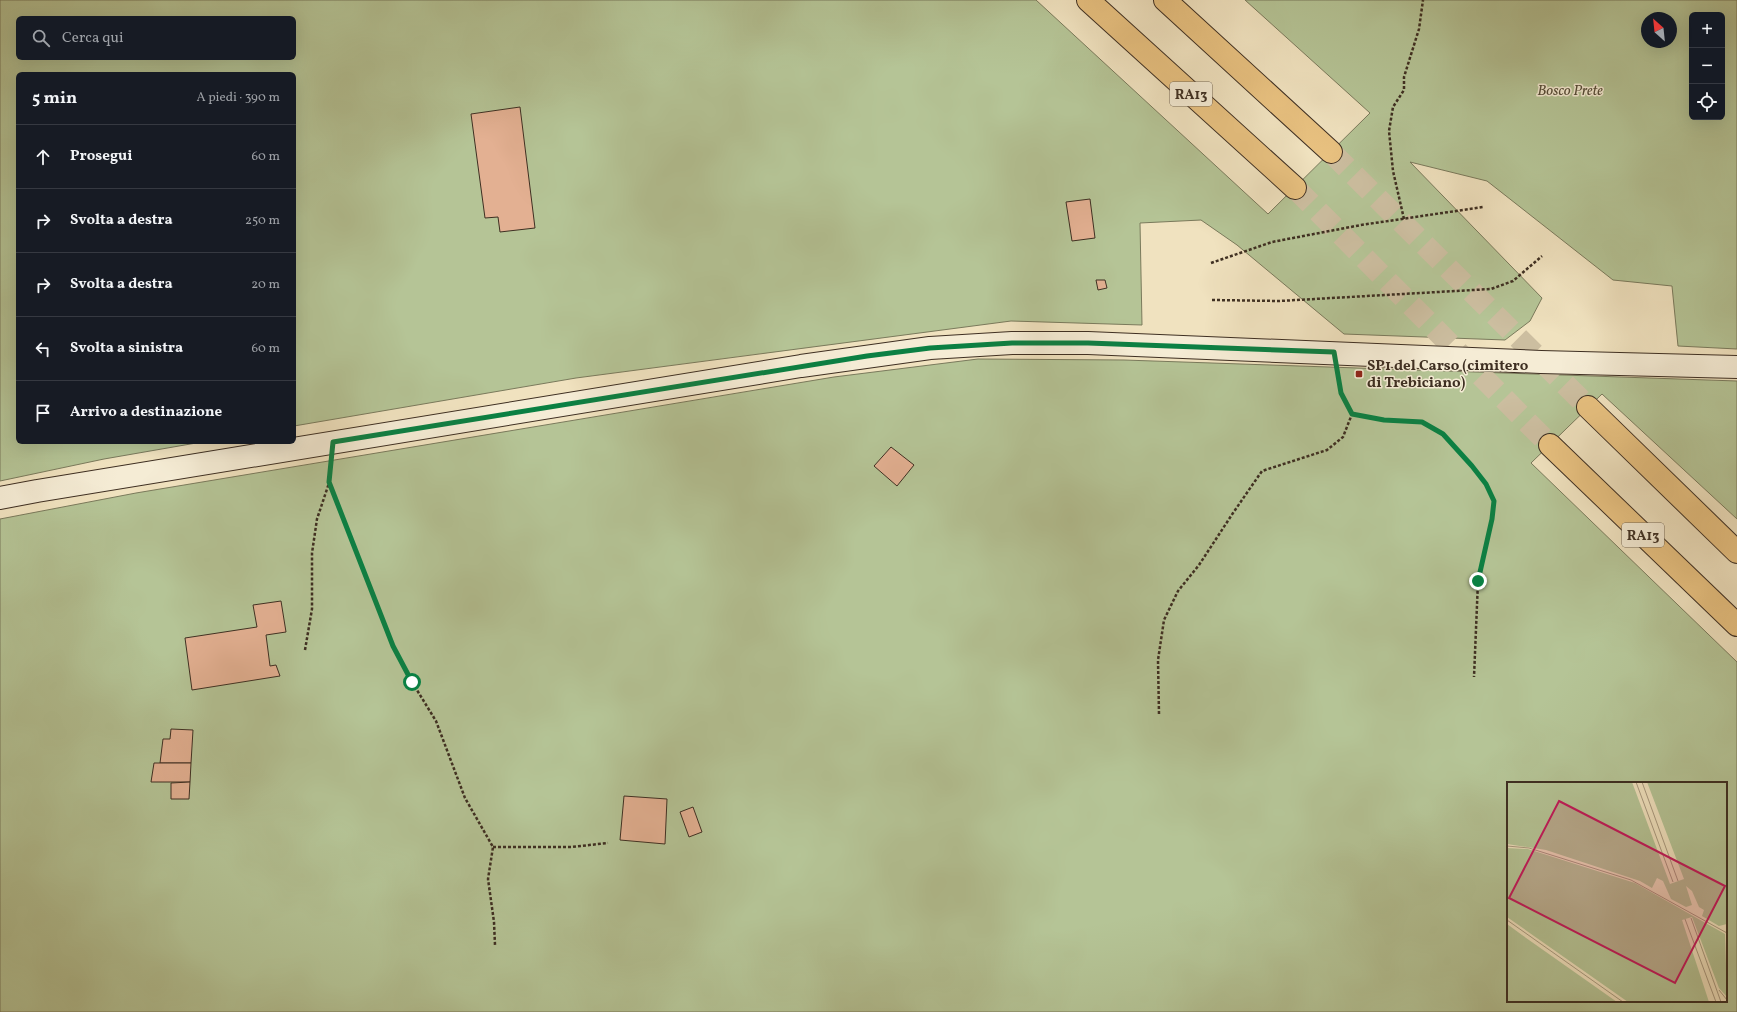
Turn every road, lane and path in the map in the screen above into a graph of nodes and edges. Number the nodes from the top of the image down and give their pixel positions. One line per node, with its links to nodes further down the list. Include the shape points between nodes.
1 (1088, 0): 5 (highway, RA13)
2 (1165, 0): 4 (highway)
3 (1423, 0): 7 (path, via 1419,29 1404,77 1404,90 1393,108 1389,131 1393,171)
4 (1332, 152)
5 (1295, 188)
6 (1483, 207): 7 (path)
7 (1404, 219): 9 (path, via 1272,242)
8 (1542, 256): 10 (path, via 1513,281 1490,289 1279,301)
9 (1211, 263)
10 (1212, 300)
11 (1334, 352): 12 (main road, via 1541,362); 14 (path, via 1341,393); 15 (main road, via 1088,343 1012,343 930,348 852,358)
12 (1737, 367)
13 (1588, 407): 19 (highway)
14 (1352, 414): 22 (path, via 1384,420 1422,422 1443,434 1486,484 1494,501 1478,581); 23 (path, via 1343,437 1327,450 1262,471 1199,565 1178,591 1164,620 1158,660)
15 (333, 442): 17 (path); 18 (main road)
16 (1550, 445): 20 (highway, RA13)
17 (329, 482): 21 (path, via 317,519 312,553 312,609); 25 (path, via 393,646 436,721 465,798)
18 (0, 498)
19 (1737, 552)
20 (1737, 625)
21 (304, 650)
22 (1474, 677)
23 (1159, 714)
24 (608, 843): 25 (path, via 571,847)
25 (493, 847): 26 (path, via 488,879)
26 (495, 945)

